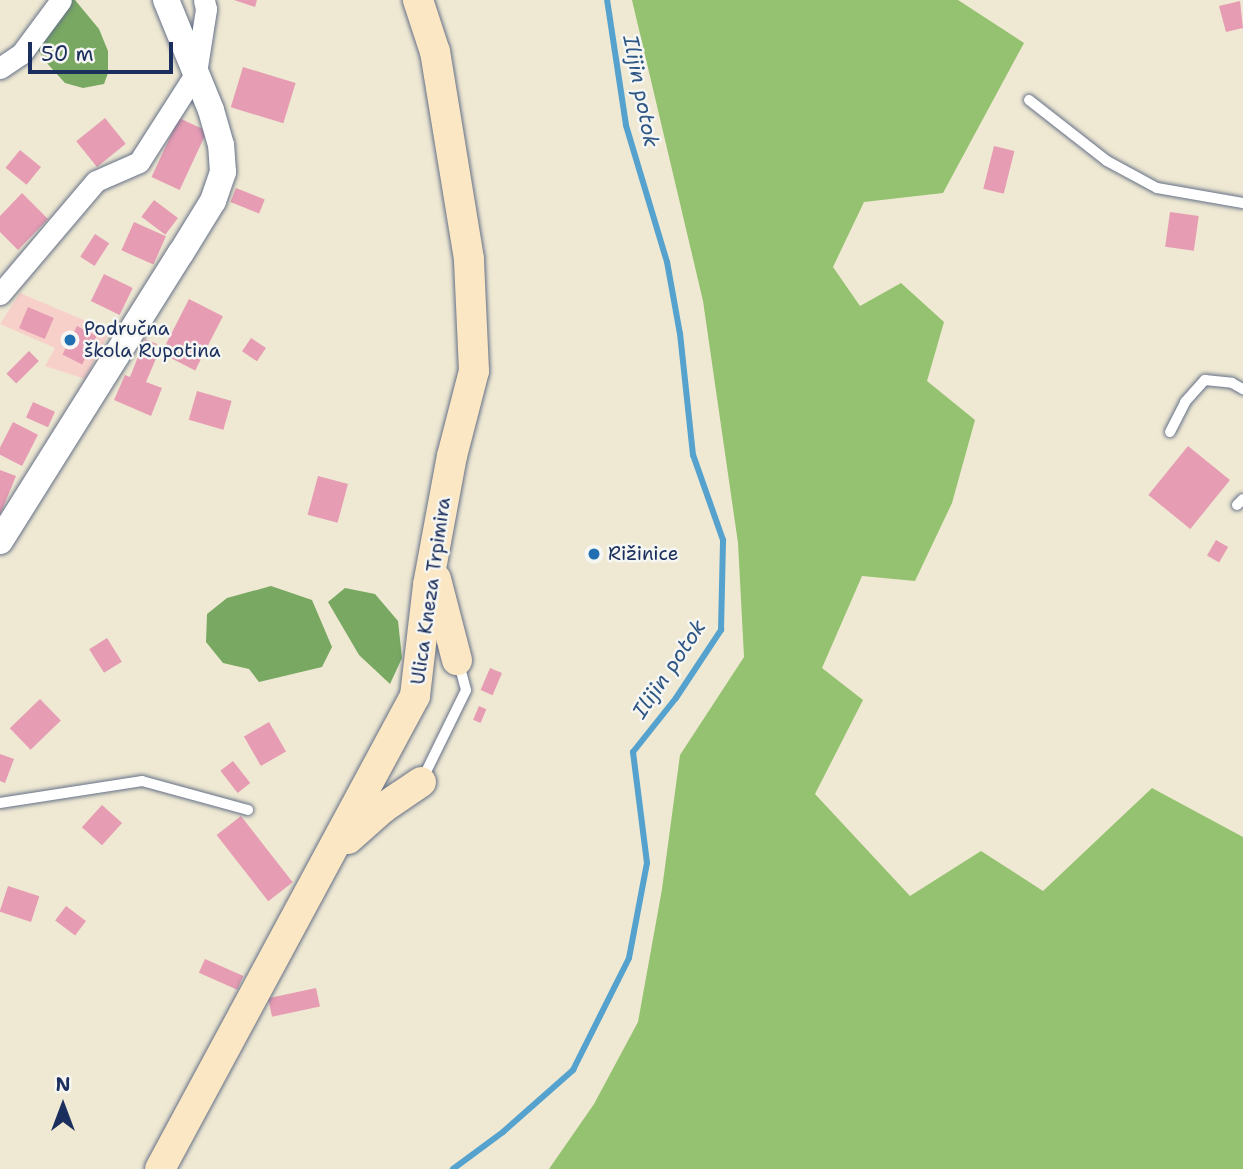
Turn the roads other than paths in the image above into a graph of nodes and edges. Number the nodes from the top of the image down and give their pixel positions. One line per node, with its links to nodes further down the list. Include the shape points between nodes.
1 (61, 0): 5 (street, via 21,54)
2 (166, 0): 6 (street)
3 (204, 0): 6 (street)
4 (418, 0): 13 (main road, Ulica Kneza Trpimira, via 435,52 469,259 474,371)
5 (0, 68)
6 (196, 73): 9 (street, via 139,162 96,180); 12 (street, via 221,145 223,172 213,201)
7 (1029, 100): 8 (lane, via 1107,161 1157,188)
8 (1243, 203)
9 (0, 294)
10 (1243, 389): 11 (lane, via 1205,380 1185,402)
11 (1170, 432)
12 (0, 541)
13 (432, 562): 14 (main road); 18 (main road, Ulica Kneza Trpimira, via 415,696)
14 (457, 660): 15 (lane, via 466,690)
15 (421, 782): 18 (main road)
16 (0, 803): 17 (lane, via 142,781)
17 (248, 810)
18 (332, 853): 19 (main road, Ulica Kneza Trpimira)
19 (160, 1169)

